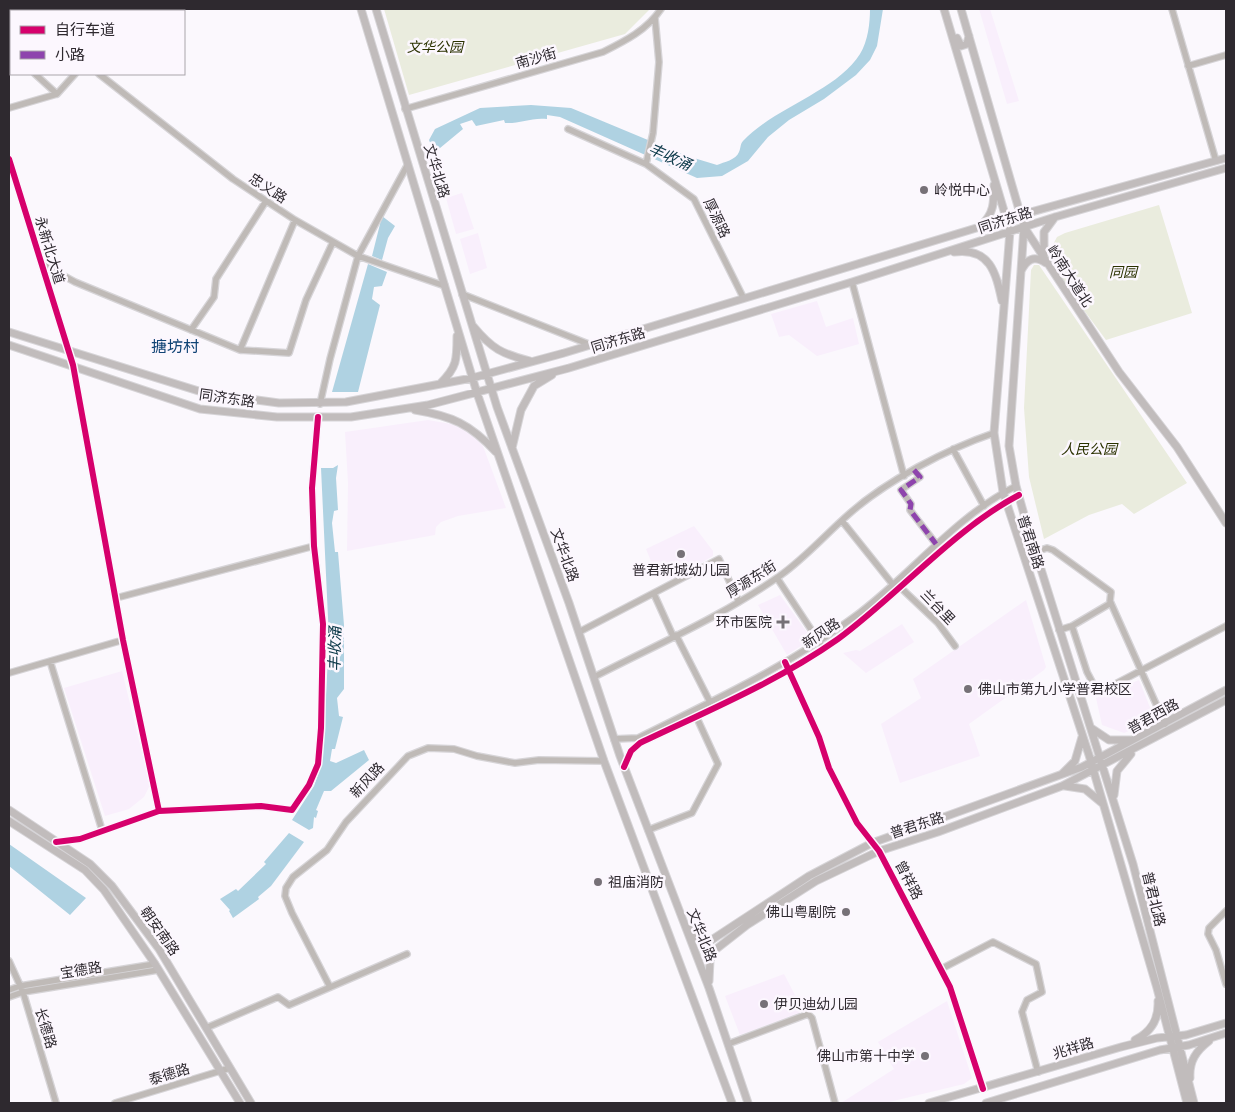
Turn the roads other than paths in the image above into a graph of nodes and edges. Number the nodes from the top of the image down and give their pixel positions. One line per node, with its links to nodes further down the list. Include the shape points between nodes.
1 (361, 9): 21 (main road, 文华北路)
2 (376, 9): 16 (main road, 文华北路)
3 (661, 9): 7 (street, 南沙街)
4 (961, 9): 8 (main road, 岭南大道北)
5 (1172, 9): 10 (street)
6 (945, 11): 8 (main road, via 961,46 967,44); 24 (main road)
7 (655, 18): 16 (street, 南沙街, via 631,38 603,52); 22 (street, via 659,62 653,133)
8 (969, 35): 26 (main road, 岭南大道北)
9 (1226, 55): 10 (street)
10 (1188, 66): 20 (street)
11 (36, 75): 14 (street)
12 (74, 75): 14 (street)
13 (100, 75): 25 (street, 忠义路)
14 (58, 94): 15 (street)
15 (9, 108)
16 (405, 109): 41 (main road, 文华北路)
17 (568, 130): 22 (street, 厚源路)
18 (1226, 158): 20 (main road, 同济东路)
19 (9, 160): 36 (street, 永新北大道)
20 (1216, 161): 26 (main road, 同济东路)
21 (408, 164): 35 (street); 40 (main road, 文华北路)
22 (646, 164): 42 (street, 厚源路, via 694,199)
23 (1226, 168): 27 (main road, 同济东路)
24 (994, 178): 28 (main road); 30 (main road, via 994,206 989,219)
25 (266, 201): 29 (street, 忠义路); 46 (street, via 216,279 214,296)
26 (1020, 215): 28 (main road, 同济东路); 31 (main road, 岭南大道北)
27 (1055, 217): 31 (main road, 同济东路); 37 (main road, via 1044,232 1043,249)
28 (1006, 219): 30 (main road, 同济东路); 32 (main road)
29 (295, 220): 33 (street, 忠义路); 51 (street)
30 (979, 227): 42 (main road, 同济东路)
31 (1024, 227): 32 (main road, 同济东路); 37 (main road, 岭南大道北); 38 (main road, 普君南路)
32 (1010, 231): 34 (main road, 同济东路); 43 (main road, 普君南路)
33 (333, 242): 35 (street, 忠义路); 51 (street, via 306,300 289,353)
34 (937, 255): 39 (main road, 同济东路); 43 (main road, via 961,251 977,253 988,261)
35 (360, 257): 40 (street, 忠义路); 60 (street)
36 (42, 264): 46 (street, via 75,282); 50 (street, 永新北大道)
37 (1048, 265): 38 (main road, via 1032,259 1024,264); 75 (main road, 岭南大道北, via 1119,372 1185,458)
38 (1019, 275): 69 (main road, 普君南路, via 1009,427)
39 (852, 282): 54 (main road, 同济东路); 68 (street)
40 (445, 286): 45 (main road, 文华北路)
41 (462, 294): 44 (main road, 文华北路); 48 (street)
42 (742, 297): 48 (main road, 同济东路)
43 (1004, 308): 63 (main road, 普君南路)
44 (471, 324): 52 (main road, via 488,344 506,355); 55 (main road, 文华北路)
45 (457, 328): 56 (main road, 文华北路); 57 (main road, via 453,371)
46 (191, 330): 51 (street)
47 (9, 332): 50 (main road, 同济东路)
48 (592, 345): 52 (main road, 同济东路)
49 (9, 346): 53 (main road, 同济东路)
50 (68, 348): 53 (street, 永新北大道); 60 (main road, 同济东路, via 205,392 279,403)
51 (240, 350)
52 (533, 362): 55 (main road, 同济东路)
53 (73, 365): 62 (main road, 同济东路, via 200,409 277,417); 83 (street, 永新北大道)
54 (558, 371): 58 (main road, 同济东路); 64 (main road, via 534,386 521,410)
55 (487, 374): 56 (main road, 同济东路); 58 (main road, 文华北路)
56 (472, 378): 57 (main road, 同济东路); 59 (main road, 文华北路)
57 (440, 385): 60 (main road, 同济东路)
58 (492, 388): 59 (main road, 同济东路); 64 (main road, 文华北路)
59 (477, 393): 61 (main road, 同济东路); 66 (main road, 文华北路)
60 (320, 404)
61 (407, 409): 62 (main road, 同济东路, via 351,417); 66 (main road, via 440,414 462,422)
62 (318, 417): 77 (street, via 312,488)
63 (994, 432): 65 (street); 70 (main road, 普君南路)
64 (512, 448): 89 (main road, 文华北路)
65 (953, 449): 67 (street); 73 (street)
66 (498, 454): 111 (main road, 文华北路)
67 (914, 470): 68 (street); 76 (street, via 920,477 902,490 911,504 910,510)
68 (904, 476): 74 (street, 厚源东街)
69 (1016, 486): 70 (street, 新风路); 71 (main road, 普君南路)
70 (1003, 492): 72 (main road, 普君南路); 73 (street, 新风路)
71 (1019, 495): 72 (street, 新风路); 78 (main road, 普君南路)
72 (1006, 502): 81 (street, 新风路); 107 (main road, 普君南路)
73 (984, 506): 76 (street, 新风路)
74 (842, 521): 79 (street, 厚源东街); 80 (street, 兰台里)
75 (1226, 523)
76 (936, 544): 80 (street, 新风路)
77 (314, 546): 83 (street); 121 (street, via 324,624 318,764 309,785 292,810 261,806)
78 (1035, 552): 85 (street, 普君南路, via 1046,548 1053,550 1111,592); 88 (main road, 普君南路)
79 (777, 578): 84 (street, 厚源东街); 92 (street)
80 (892, 583): 81 (street, 兰台里); 92 (street, 新风路, via 855,616)
81 (899, 588): 93 (street, 兰台里, via 938,623); 94 (street, 新风路)
82 (654, 594): 84 (street, via 719,559); 89 (street); 90 (street)
83 (116, 598): 91 (street, 永新北大道)
84 (740, 602): 90 (street, 厚源东街)
85 (1111, 603): 86 (street); 98 (street, 普君南路)
86 (1072, 626): 88 (street); 98 (street, via 1097,692)
87 (1226, 626): 98 (street)
88 (1059, 630): 106 (main road, 普君南路)
89 (579, 632): 100 (main road, 文华北路)
90 (675, 635): 100 (street, 厚源东街); 103 (street)
91 (123, 640): 95 (street); 121 (street, 永新北大道)
92 (819, 641): 94 (street); 96 (street, 新风路)
93 (955, 646)
94 (823, 648): 97 (street, 新风路)
95 (50, 661): 99 (street); 123 (street)
96 (785, 662): 97 (street, 曾祥路); 103 (street, 新风路)
97 (787, 670): 104 (street, 新风路); 126 (street, 曾祥路, via 819,737 829,768 857,823)
98 (1142, 672): 105 (street, 普君南路)
99 (9, 673)
100 (594, 677): 108 (main road, 文华北路)
101 (1226, 690): 105 (main road, 普君西路)
102 (1226, 700): 109 (main road, 普君西路)
103 (710, 702): 108 (street, 新风路, via 638,738)
104 (696, 716): 114 (street, 新风路, via 640,743 631,751); 124 (street, via 718,764 692,813)
105 (1165, 724): 109 (main road, 普君西路)
106 (1091, 728): 109 (main road, via 1110,740); 110 (main road, 普君南路)
107 (1083, 736): 112 (main road, 普君南路); 116 (main road, via 1075,761)
108 (614, 739): 114 (main road, 文华北路)
109 (1136, 744): 110 (main road, 普君西路); 113 (main road, 普君西路); 119 (main road, via 1117,771)
110 (1100, 758): 112 (main road, 普君西路); 113 (main road, 普君北路)
111 (604, 761): 138 (street, 新风路, via 515,763 454,748 428,748 408,756 346,822 327,850 293,876 286,888 285,896 292,913); 155 (main road, 文华北路)
112 (1091, 763): 115 (main road, 普君北路); 116 (main road, 普君东路)
113 (1103, 766): 115 (main road, 普君西路); 119 (main road, 普君北路)
114 (624, 767): 124 (main road, 文华北路)
115 (1094, 771): 117 (main road, 普君东路); 118 (main road, 普君北路)
116 (1060, 776): 126 (main road, 普君东路)
117 (1062, 786): 118 (main road, via 1085,790); 127 (main road, 普君东路)
118 (1102, 803): 140 (main road, 普君北路)
119 (1114, 803): 147 (main road, 普君北路, via 1133,864)
120 (9, 810): 125 (main road, 朝安南路)
121 (159, 811): 123 (street)
122 (9, 821): 134 (main road, 朝安南路, via 85,870 104,890)
123 (102, 830): 125 (street, via 80,839)
124 (648, 830): 129 (main road, 文华北路)
125 (56, 842): 145 (main road, 朝安南路, via 90,864 112,886 159,950)
126 (872, 843): 127 (street, 曾祥路); 130 (main road, 普君东路, via 809,876)
127 (879, 851): 131 (main road, 普君东路, via 816,881 747,925); 135 (street, 曾祥路)
128 (1226, 911): 136 (street, via 1209,928 1208,934)
129 (682, 920): 130 (main road, via 694,937); 139 (main road, 文华北路)
130 (710, 941): 131 (main road)
131 (715, 950): 139 (main road, via 710,960)
132 (407, 954): 138 (street)
133 (9, 961): 137 (street, 长德路)
134 (156, 967): 137 (street, 宝德路); 142 (street, 宝德路); 152 (main road, 朝安南路)
135 (941, 969): 153 (street, via 993,942 1036,964 1042,992 1027,1000 1022,1012); 156 (street, 曾祥路, via 950,987)
136 (1226, 984)
137 (20, 986): 141 (street, 宝德路); 142 (street, 长德路)
138 (330, 987): 145 (street, via 289,1005 278,997)
139 (709, 988): 148 (main road, 文华北路)
140 (1156, 988): 147 (main road, 普君北路); 149 (main road, via 1158,1005 1153,1026 1142,1037)
141 (9, 990)
142 (23, 992): 143 (street, 宝德路); 158 (street, 长德路)
143 (9, 997)
144 (1226, 1022): 147 (main road, 兆祥路)
145 (206, 1028): 151 (main road, 朝安南路)
146 (1224, 1033): 150 (main road, 兆祥路); 157 (main road, via 1194,1056 1190,1064)
147 (1173, 1036): 149 (main road, 兆祥路); 150 (main road, 普君北路)
148 (728, 1044): 154 (main road, 文华北路); 166 (street, via 808,1014 812,1018)
149 (1121, 1047): 153 (main road, 兆祥路)
150 (1176, 1047): 157 (main road); 168 (main road, 兆祥路); 169 (main road)
151 (230, 1068): 152 (street, 泰德路); 161 (main road, 朝安南路)
152 (221, 1071): 159 (street, 泰德路); 160 (main road, 朝安南路)
153 (1038, 1072): 156 (main road, 兆祥路)
154 (740, 1080): 164 (main road, 文华北路); 165 (main road)
155 (724, 1082): 162 (main road); 163 (main road, 文华北路)
156 (983, 1089): 167 (main road, 兆祥路)
157 (1190, 1089): 170 (main road)
158 (56, 1103)
159 (115, 1103)
160 (240, 1103)
161 (251, 1103)
162 (726, 1103)
163 (732, 1103)
164 (748, 1103)
165 (753, 1103)
166 (835, 1103)
167 (929, 1103)
168 (989, 1103)
169 (1187, 1103)
170 (1194, 1103)

